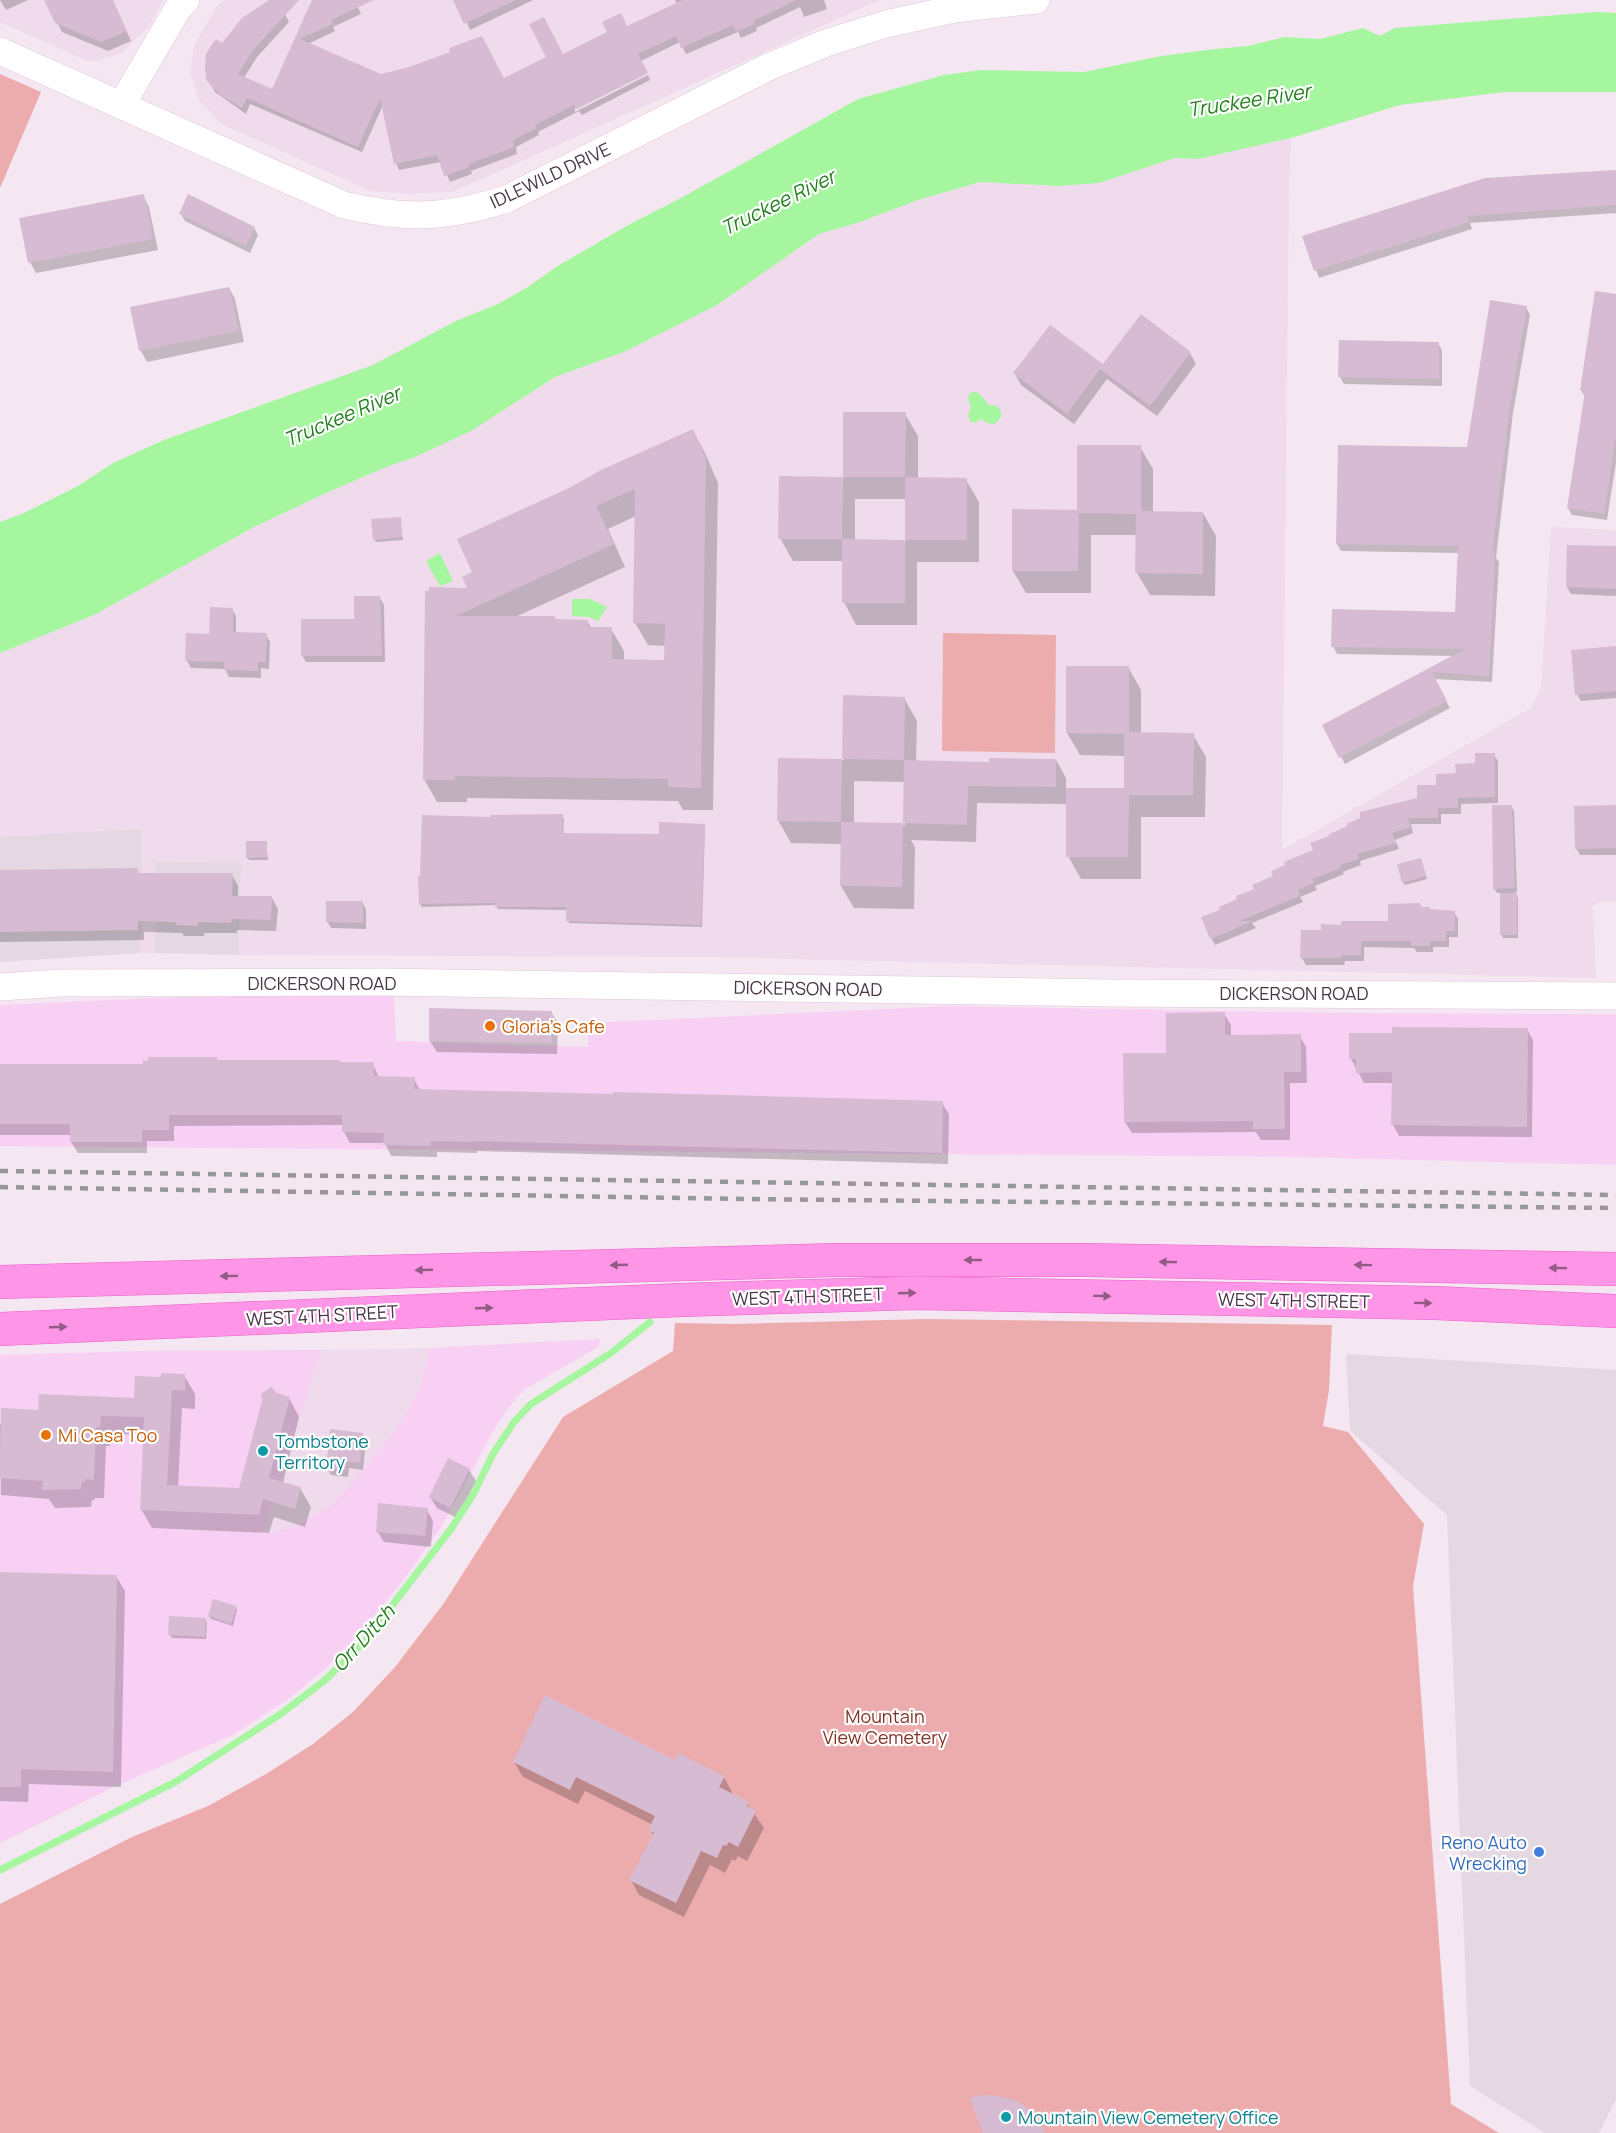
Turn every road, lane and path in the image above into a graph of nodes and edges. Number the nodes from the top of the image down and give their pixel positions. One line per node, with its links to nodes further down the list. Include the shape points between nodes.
1 (186, 0): 4 (street)
2 (1036, 0): 4 (street, IDLEWILD DRIVE, via 954,9 886,24 826,44 766,68 507,199 439,215 377,213 344,205)
3 (0, 51): 4 (street, IDLEWILD DRIVE)
4 (122, 104)
5 (0, 987): 6 (street, DICKERSON ROAD, via 62,983 381,982)
6 (1616, 996)
7 (1616, 1269): 8 (main road, WEST 4TH STREET, one-way to 8, via 837,1260)
8 (0, 1282)
9 (1616, 1311): 10 (main road, WEST 4TH STREET, one-way to 9, via 917,1293)
10 (0, 1329)

